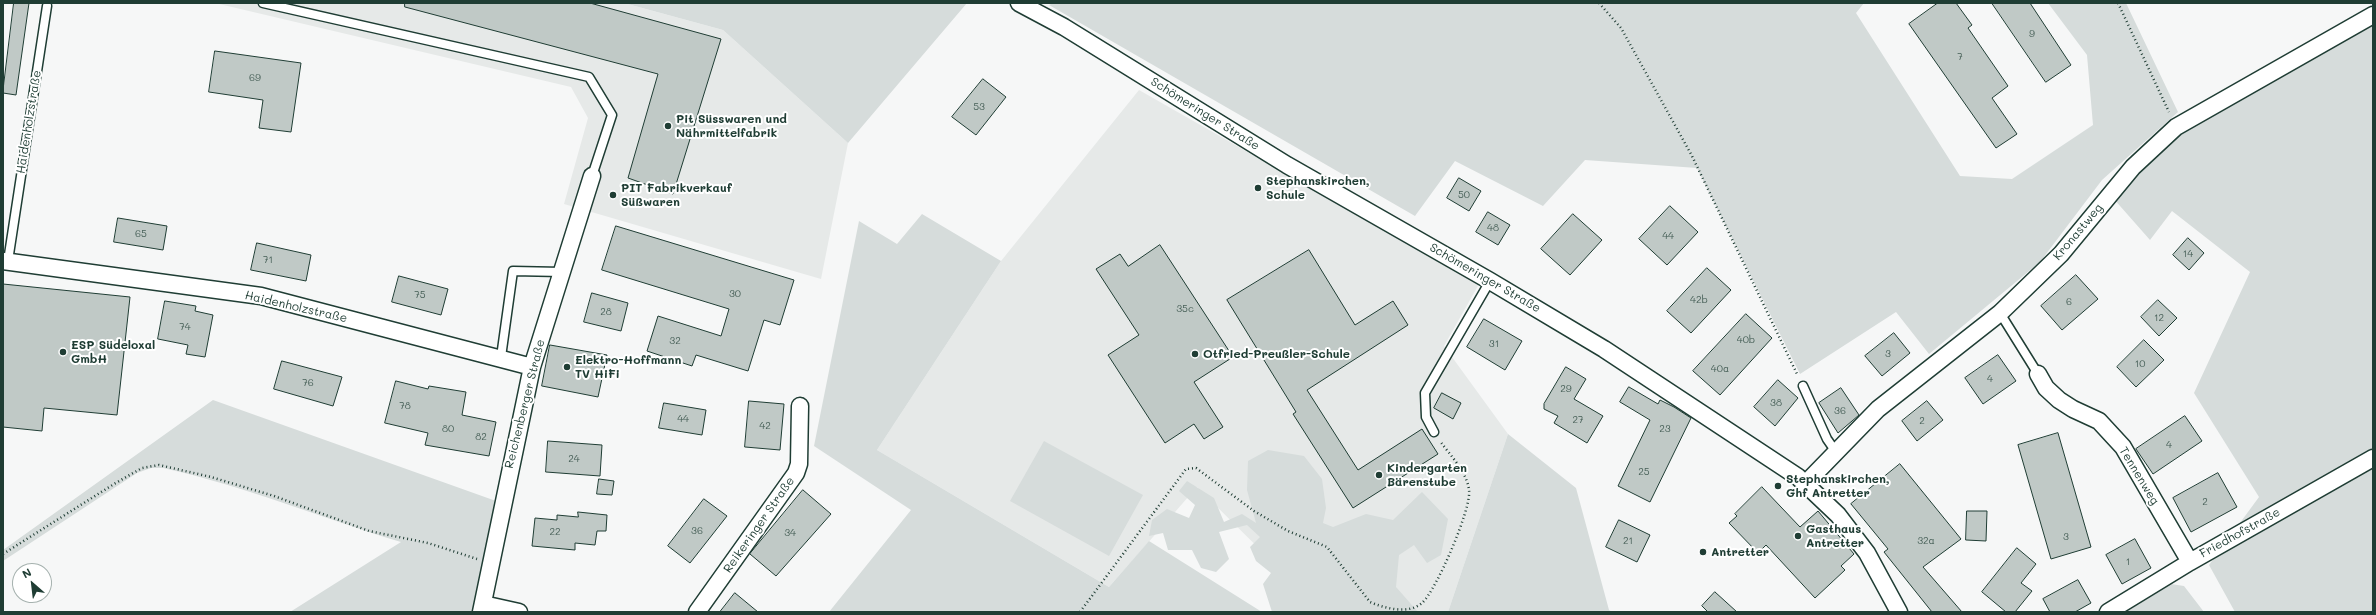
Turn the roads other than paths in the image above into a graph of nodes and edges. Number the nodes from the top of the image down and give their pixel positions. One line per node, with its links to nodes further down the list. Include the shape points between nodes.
1 (263, 3): 5 (lane, via 589,77 612,115)
2 (1019, 3): 8 (street, Schömeringer Straße, via 1070,31 1287,165)
3 (46, 6): 6 (lane, Haidenholzstraße)
4 (2373, 15): 9 (street, Kronastweg, via 2176,127 2133,167 2061,254)
5 (592, 176): 7 (street, Reichenberger Straße)
6 (6, 261): 10 (street, Haidenholzstraße, via 261,296)
7 (562, 272): 10 (lane, via 513,271); 11 (street, Reichenberger Straße)
8 (1490, 280): 15 (lane, via 1425,393 1426,417); 18 (street, Schömeringer Straße, via 1604,349)
9 (2000, 313): 12 (lane); 16 (street, Kronastweg, via 1878,409)
10 (500, 357): 11 (street, Haidenholzstraße)
11 (532, 367): 20 (street, Reichenberger Straße)
12 (2038, 374): 19 (street, Tennenweg, via 2046,388 2059,400 2099,420 2123,447)
13 (1803, 386): 16 (lane, via 1827,439)
14 (800, 406): 22 (street, Reikeringer Straße, via 799,464 796,473)
15 (1434, 432)
16 (1836, 452): 18 (street, Kronastweg)
17 (2373, 458): 19 (street, Friedhofstraße)
18 (1806, 483): 23 (street, Schömeringer Straße, via 1838,515 1867,553)
19 (2190, 562): 24 (street, Friedhofstraße)
20 (482, 608): 21 (street)
21 (519, 612)
22 (697, 612)
23 (1899, 612)
24 (2108, 612)

